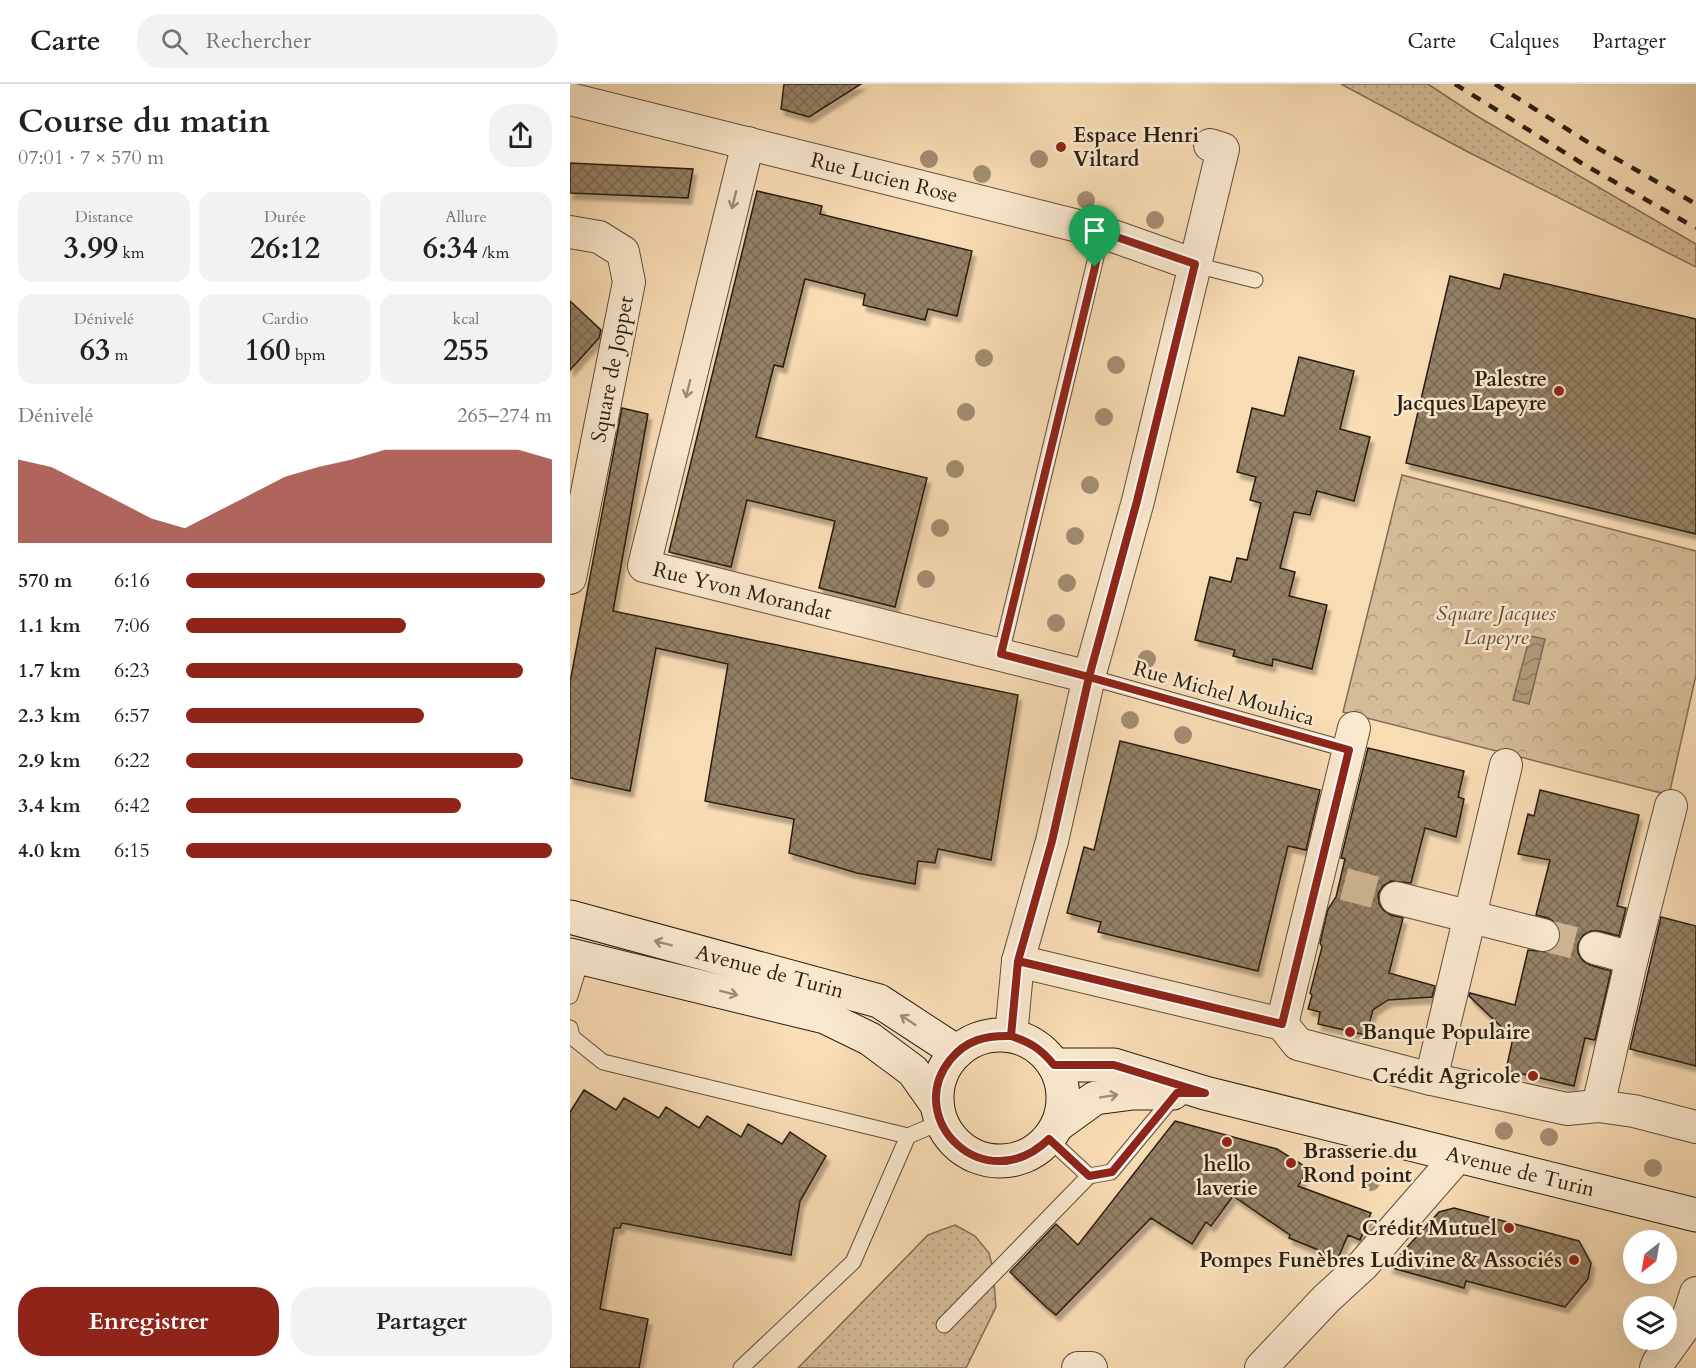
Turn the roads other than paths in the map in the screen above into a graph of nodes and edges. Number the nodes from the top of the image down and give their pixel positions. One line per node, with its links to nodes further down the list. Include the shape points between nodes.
1 (570, 99): 2 (street, Rue Lucien Rose)
2 (748, 143): 5 (street, Rue Lucien Rose); 9 (street, Rue Yvon Morandat, one-way to 9, via 644,566)
3 (1210, 145): 6 (street, via 1223,149)
4 (570, 232): 8 (street, Square de Joppet, via 599,237 623,252 629,282)
5 (1102, 232): 6 (street, Rue Lucien Rose); 9 (lane)
6 (1195, 264): 7 (lane); 10 (street)
7 (1255, 280)
8 (570, 578)
9 (1001, 654): 10 (street, Rue Yvon Morandat)
10 (1089, 677): 11 (lane, Rue Michel Mouhica); 21 (street, via 1052,841)
11 (1351, 739): 23 (street, via 1331,880)
12 (1506, 765): 16 (street)
13 (1671, 806): 20 (street)
14 (1396, 898): 16 (street)
15 (570, 917): 26 (main road, Avenue de Turin, one-way to 15, via 879,1001)
16 (1470, 917): 17 (street); 28 (street)
17 (1543, 935)
18 (1595, 948): 20 (street)
19 (576, 956): 22 (lane); 31 (main road, Avenue de Turin, one-way to 31, via 825,1017 870,1039 913,1071)
20 (1632, 958): 30 (street)
21 (1018, 961): 23 (street); 25 (street)
22 (570, 996)
23 (1282, 1024): 28 (street, via 1298,1044)
24 (570, 1028): 34 (lane, via 572,1037 603,1062)
25 (1011, 1036): 26 (main road, via 992,1035); 27 (main road, via 1028,1041)
26 (957, 1052): 31 (main road, via 938,1085)
27 (1054, 1065): 29 (main road, Avenue de Turin, via 1114,1065); 33 (main road, via 1062,1083 1064,1104)
28 (1431, 1079): 30 (street, via 1567,1109)
29 (1191, 1093): 33 (main road, Avenue de Turin, one-way to 29, via 1095,1098 1133,1093); 35 (main road, Avenue de Turin, via 1290,1113); 36 (lane, via 1112,1172)
30 (1598, 1106): 32 (street)
31 (939, 1113): 33 (main road, via 950,1137 962,1150 988,1161 1022,1158 1037,1150); 34 (lane)
32 (1696, 1127)
33 (1054, 1131): 36 (lane)
34 (908, 1136): 40 (lane, via 853,1262)
35 (1458, 1156): 37 (main road, Avenue de Turin); 43 (street, via 1363,1265)
36 (1089, 1176): 39 (lane)
37 (1696, 1215)
38 (1696, 1293): 44 (street, via 1686,1324)
39 (944, 1325)
40 (741, 1368)
41 (1078, 1368): 42 (street)
42 (1091, 1368)
43 (1261, 1368)
44 (1656, 1368)

